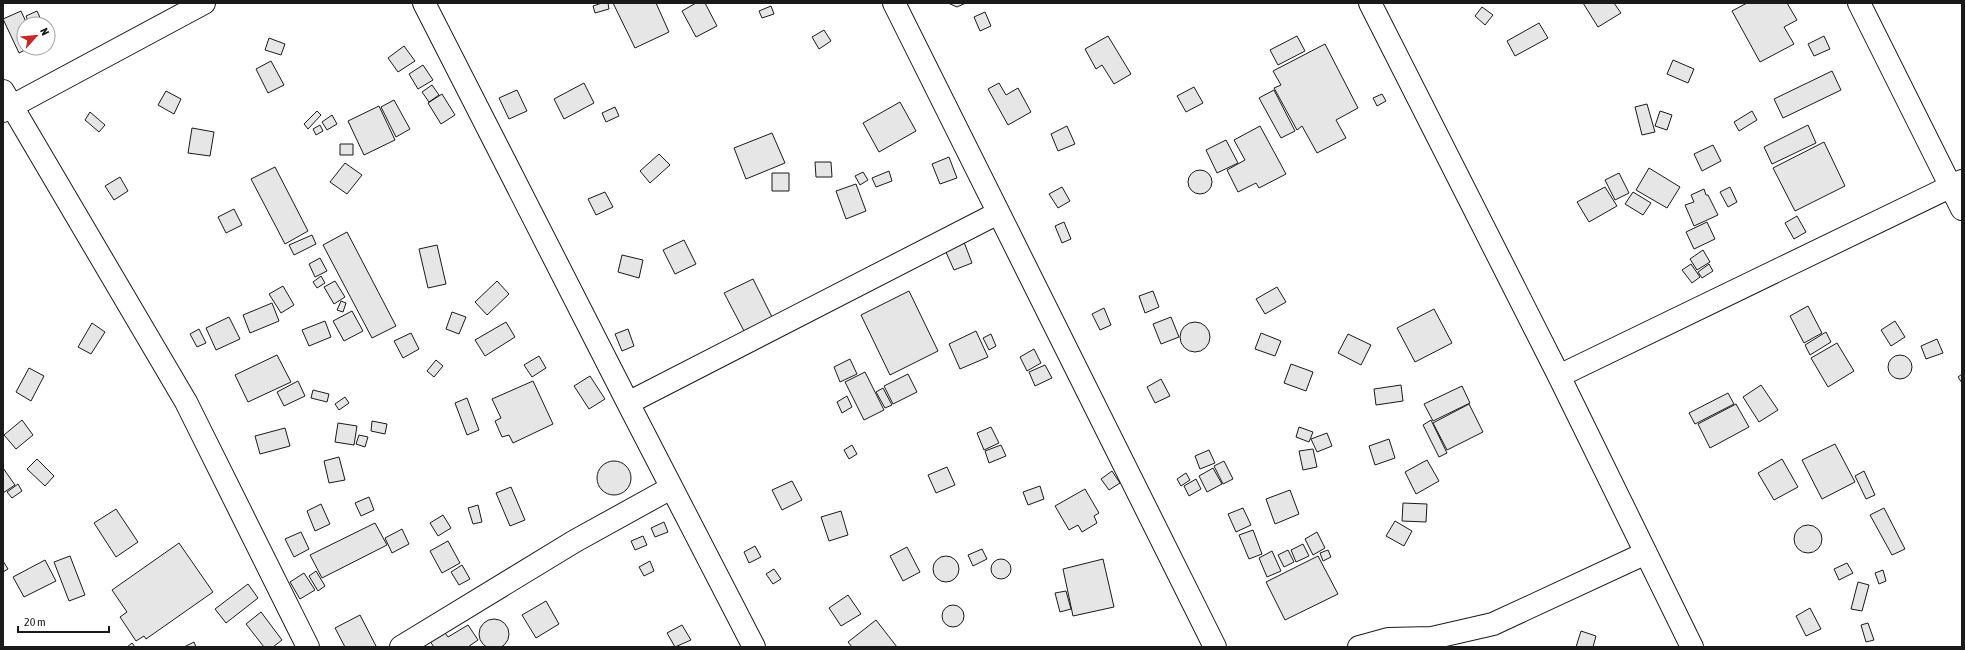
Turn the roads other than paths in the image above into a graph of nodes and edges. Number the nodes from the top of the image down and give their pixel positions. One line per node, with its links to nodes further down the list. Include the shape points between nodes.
1 (204, 3): 6 (street)
2 (424, 3): 11 (street)
3 (894, 3): 9 (street)
4 (1370, 3): 10 (street)
5 (1859, 3): 7 (street)
6 (6, 103): 15 (street, via 186,402)
7 (1956, 184): 8 (street); 10 (street)
8 (1962, 209)
9 (998, 213): 11 (street); 14 (street)
10 (1559, 376): 13 (street)
11 (628, 403): 12 (street)
12 (671, 488): 16 (street, via 576,541); 17 (street)
13 (1646, 553): 18 (street, via 1493,624 1432,638 1388,639); 19 (street)
14 (1208, 646)
15 (308, 647)
16 (400, 647)
17 (754, 647)
18 (1359, 647)
19 (1692, 647)

